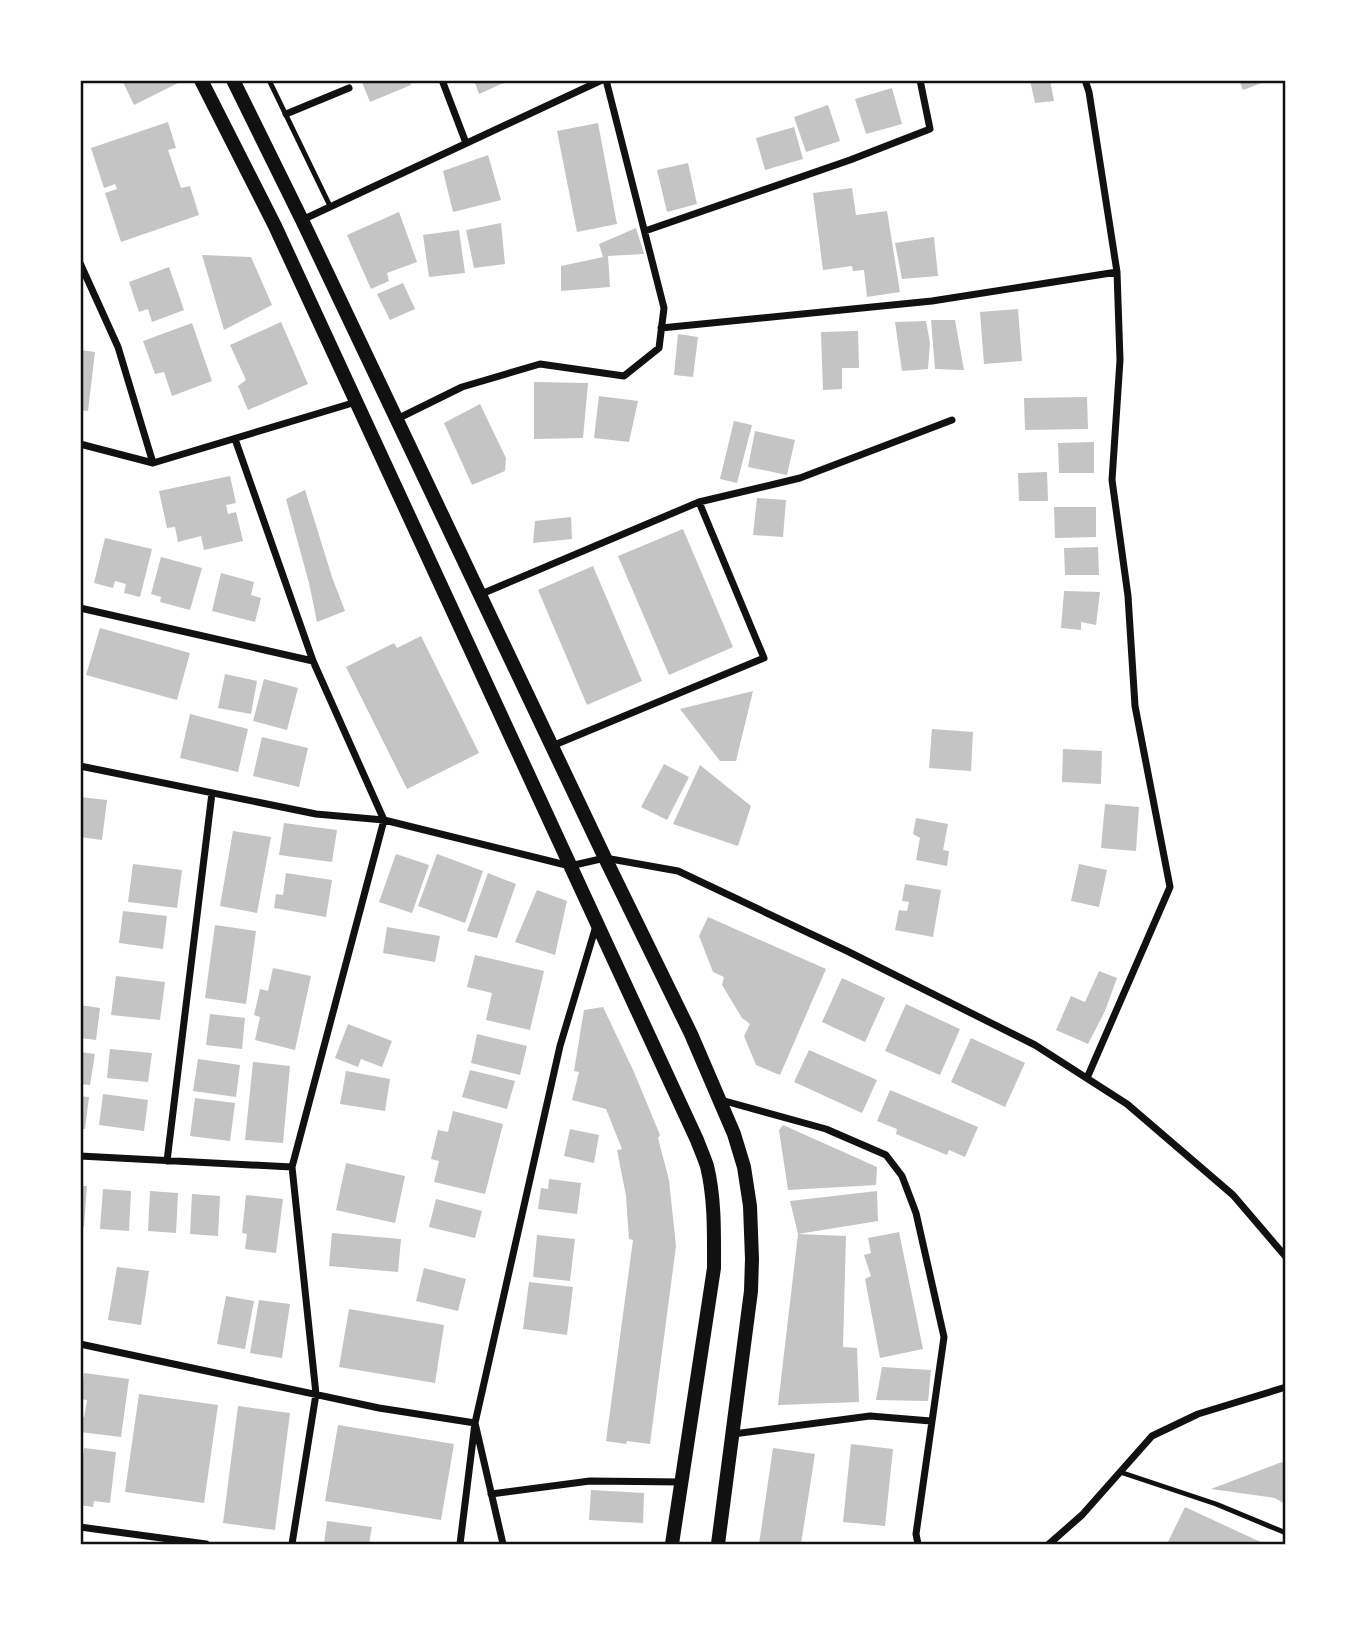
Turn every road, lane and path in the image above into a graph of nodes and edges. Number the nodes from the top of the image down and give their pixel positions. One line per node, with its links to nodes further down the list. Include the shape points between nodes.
1 (201, 80): 17 (main road)
2 (233, 80): 12 (main road)
3 (269, 80): 9 (lane)
4 (442, 80): 10 (street)
5 (604, 80): 10 (street); 13 (street)
6 (920, 80): 13 (street, via 930,129)
7 (1086, 80): 15 (street)
8 (349, 88): 9 (street)
9 (286, 114): 11 (lane)
10 (466, 143): 11 (street)
11 (330, 206): 12 (street)
12 (302, 220): 18 (main road)
13 (645, 231): 16 (street, via 664,308)
14 (80, 263): 22 (street, via 118,347)
15 (1117, 272): 16 (street, via 932,301); 34 (street, via 1120,360 1112,480 1128,596 1135,706 1170,887)
16 (661, 328): 18 (street, via 659,348 624,376 540,364 462,387)
17 (356, 402): 20 (street); 32 (main road)
18 (396, 420): 24 (main road)
19 (952, 420): 23 (street, via 800,478)
20 (235, 439): 22 (street); 26 (street)
21 (80, 444): 22 (street)
22 (153, 463)
23 (699, 502): 24 (street); 27 (street, via 764,658)
24 (480, 595): 27 (main road)
25 (80, 608): 26 (street)
26 (313, 661): 30 (street)
27 (551, 746): 31 (main road)
28 (80, 766): 29 (street)
29 (212, 793): 30 (street, via 316,814); 37 (street)
30 (384, 820): 32 (street); 38 (street)
31 (605, 858): 32 (street); 34 (street, via 678,871 1024,1039); 35 (main road)
32 (570, 866): 33 (main road)
33 (597, 922): 44 (street, via 559,1046); 47 (main road, via 697,1140 712,1199 714,1268)
34 (1087, 1078): 39 (street, via 1127,1104 1233,1195)
35 (719, 1100): 43 (street, via 826,1129 886,1155 902,1176 916,1213 944,1337); 45 (main road, via 744,1167 751,1231 751,1291)
36 (80, 1156): 37 (street)
37 (167, 1161): 38 (street)
38 (292, 1167): 42 (street)
39 (1286, 1257)
40 (80, 1344): 42 (street)
41 (1286, 1387): 46 (street, via 1198,1414 1152,1436)
42 (316, 1394): 44 (street); 52 (street)
43 (931, 1421): 45 (street, via 870,1416); 57 (street)
44 (475, 1423): 48 (street); 53 (street)
45 (733, 1434): 56 (main road)
46 (1120, 1472): 50 (lane); 58 (street)
47 (683, 1482): 48 (street, via 590,1481); 55 (main road)
48 (491, 1494): 54 (street)
49 (80, 1527): 51 (street)
50 (1286, 1533)
51 (206, 1545)
52 (292, 1545)
53 (460, 1545)
54 (503, 1545)
55 (672, 1545)
56 (718, 1545)
57 (918, 1545)
58 (1049, 1545)

